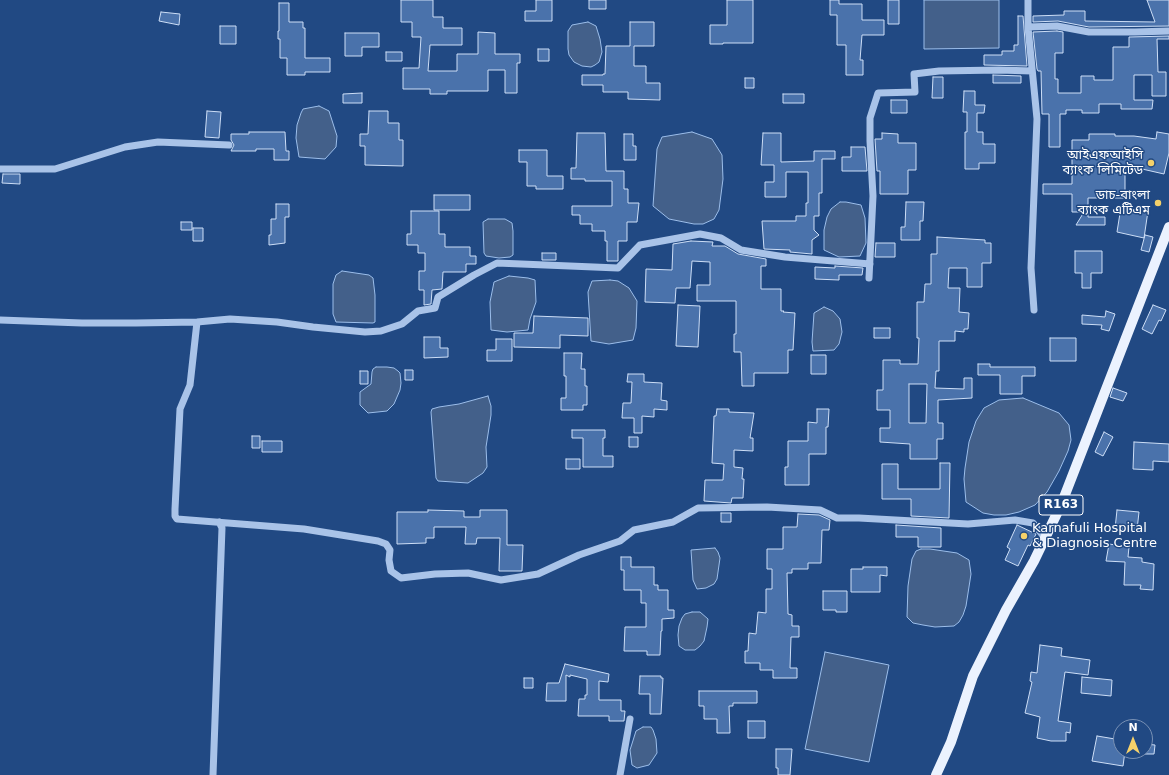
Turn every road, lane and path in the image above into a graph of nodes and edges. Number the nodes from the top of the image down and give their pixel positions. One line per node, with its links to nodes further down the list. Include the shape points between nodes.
1 (1028, 0): 2 (street)
2 (1028, 27): 3 (street, via 1057,26 1097,32); 4 (street)
3 (1169, 31)
4 (1032, 71): 8 (street, via 939,71 914,74 915,92 878,93 870,118 873,196); 10 (street, via 1037,119 1031,268)
5 (229, 145): 6 (street, via 158,142 125,147 55,169)
6 (0, 169)
7 (1169, 227): 14 (main road, R163, via 1061,505)
8 (870, 264): 9 (street); 12 (street, via 785,257 741,250 721,238 700,234 640,246 618,268 497,263 438,297 435,308 418,311 402,324 381,331 365,332 230,318)
9 (869, 278)
10 (1034, 310)
11 (0, 320): 12 (street, via 82,323)
12 (197, 322): 13 (street, via 190,385 180,409 175,516 177,519)
13 (219, 522): 14 (street, via 304,529 378,541 386,544 390,550 391,571 400,578 468,573 501,580 538,574 579,555 620,541 634,530 672,522 698,508 767,506 820,510 837,518 968,524 1015,520 1033,523); 16 (street, via 222,528)
14 (1045, 538): 18 (main road, R163, via 973,676 951,742)
15 (630, 719): 17 (street)
16 (213, 775)
17 (620, 775)
18 (936, 775)

